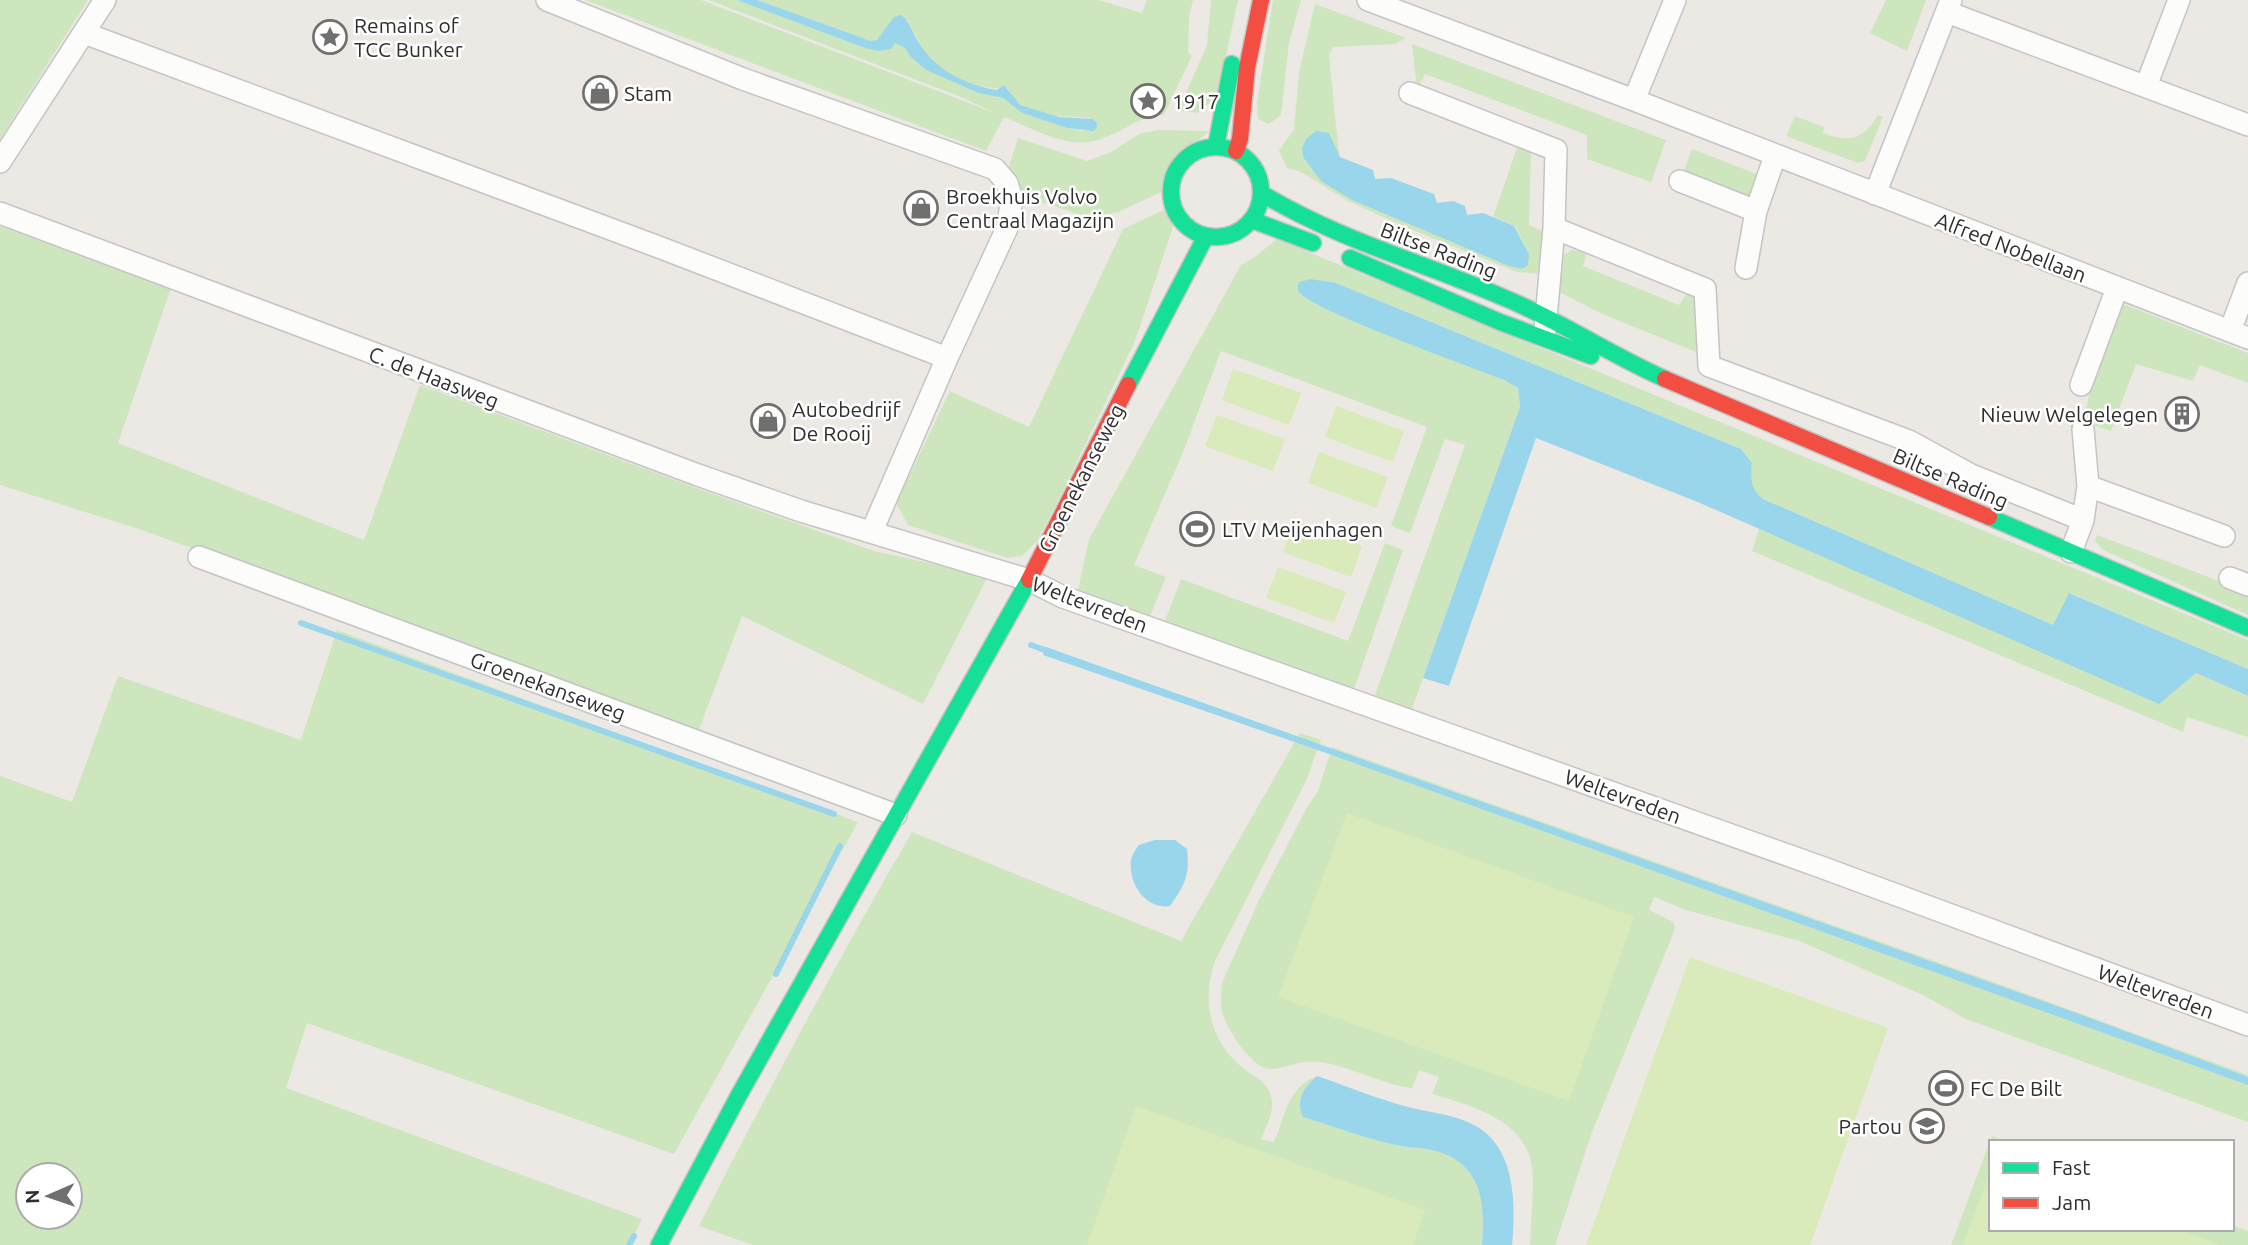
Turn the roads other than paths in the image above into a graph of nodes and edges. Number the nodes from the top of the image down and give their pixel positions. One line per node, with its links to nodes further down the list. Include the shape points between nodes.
1 (105, 0): 9 (street)
2 (547, 0): 32 (street, via 743,79 995,169 1013,199 1012,212)
3 (1245, 0): 14 (main road)
4 (1261, 0): 15 (main road)
5 (1368, 0): 12 (street, Alfred Nobellaan)
6 (1675, 0): 12 (street)
7 (2179, 0): 10 (street)
8 (1949, 6): 10 (street); 20 (street)
9 (84, 33): 17 (street); 32 (street)
10 (2146, 86): 13 (street)
11 (1410, 93): 24 (street, via 1556,150)
12 (1634, 100): 16 (street, Alfred Nobellaan)
13 (2248, 125)
14 (1216, 146): 15 (main road); 26 (main road, via 1189,155 1172,179 1173,207)
15 (1236, 151): 19 (main road, via 1250,162)
16 (1775, 156): 20 (street, Alfred Nobellaan); 21 (street)
17 (0, 162)
18 (1680, 181): 21 (street)
19 (1261, 193): 23 (main road); 30 (main road, Biltse Rading, via 1290,212 1355,241 1505,298)
20 (1875, 194): 29 (street, Alfred Nobellaan)
21 (1756, 211): 27 (street)
22 (0, 213): 38 (street, C. de Haasweg, via 698,475)
23 (1252, 220): 25 (main road, via 1231,234); 30 (main road, Biltse Rading, via 1500,322)
24 (1554, 228): 30 (street); 37 (street, via 1705,289 1709,366 1909,441 1971,475)
25 (1206, 236): 26 (main road); 33 (main road, Groenekanseweg)
26 (1184, 240): 33 (main road, Groenekanseweg)
27 (1746, 268)
28 (2248, 283): 31 (street)
29 (2117, 288): 31 (street, Alfred Nobellaan); 34 (street)
30 (1545, 328): 40 (main road, Biltse Rading, via 1590,338 1638,367)
31 (2239, 334)
32 (947, 358): 38 (street)
33 (1141, 360): 43 (main road, Groenekanseweg)
34 (2081, 385)
35 (2083, 429): 36 (street)
36 (2088, 486): 37 (street); 39 (street)
37 (2083, 520): 40 (street)
38 (872, 531): 42 (street, C. de Haasweg)
39 (2224, 536)
40 (2071, 552): 44 (main road, Biltse Rading)
41 (199, 557): 45 (street, Groenekanseweg)
42 (998, 570): 43 (street, Weltevreden)
43 (1029, 580): 45 (main road, Groenekanseweg); 46 (street, Weltevreden, via 1063,597 1808,862)
44 (2248, 628)
45 (896, 816): 47 (main road, Groenekanseweg)
46 (2248, 1025)
47 (659, 1245)

